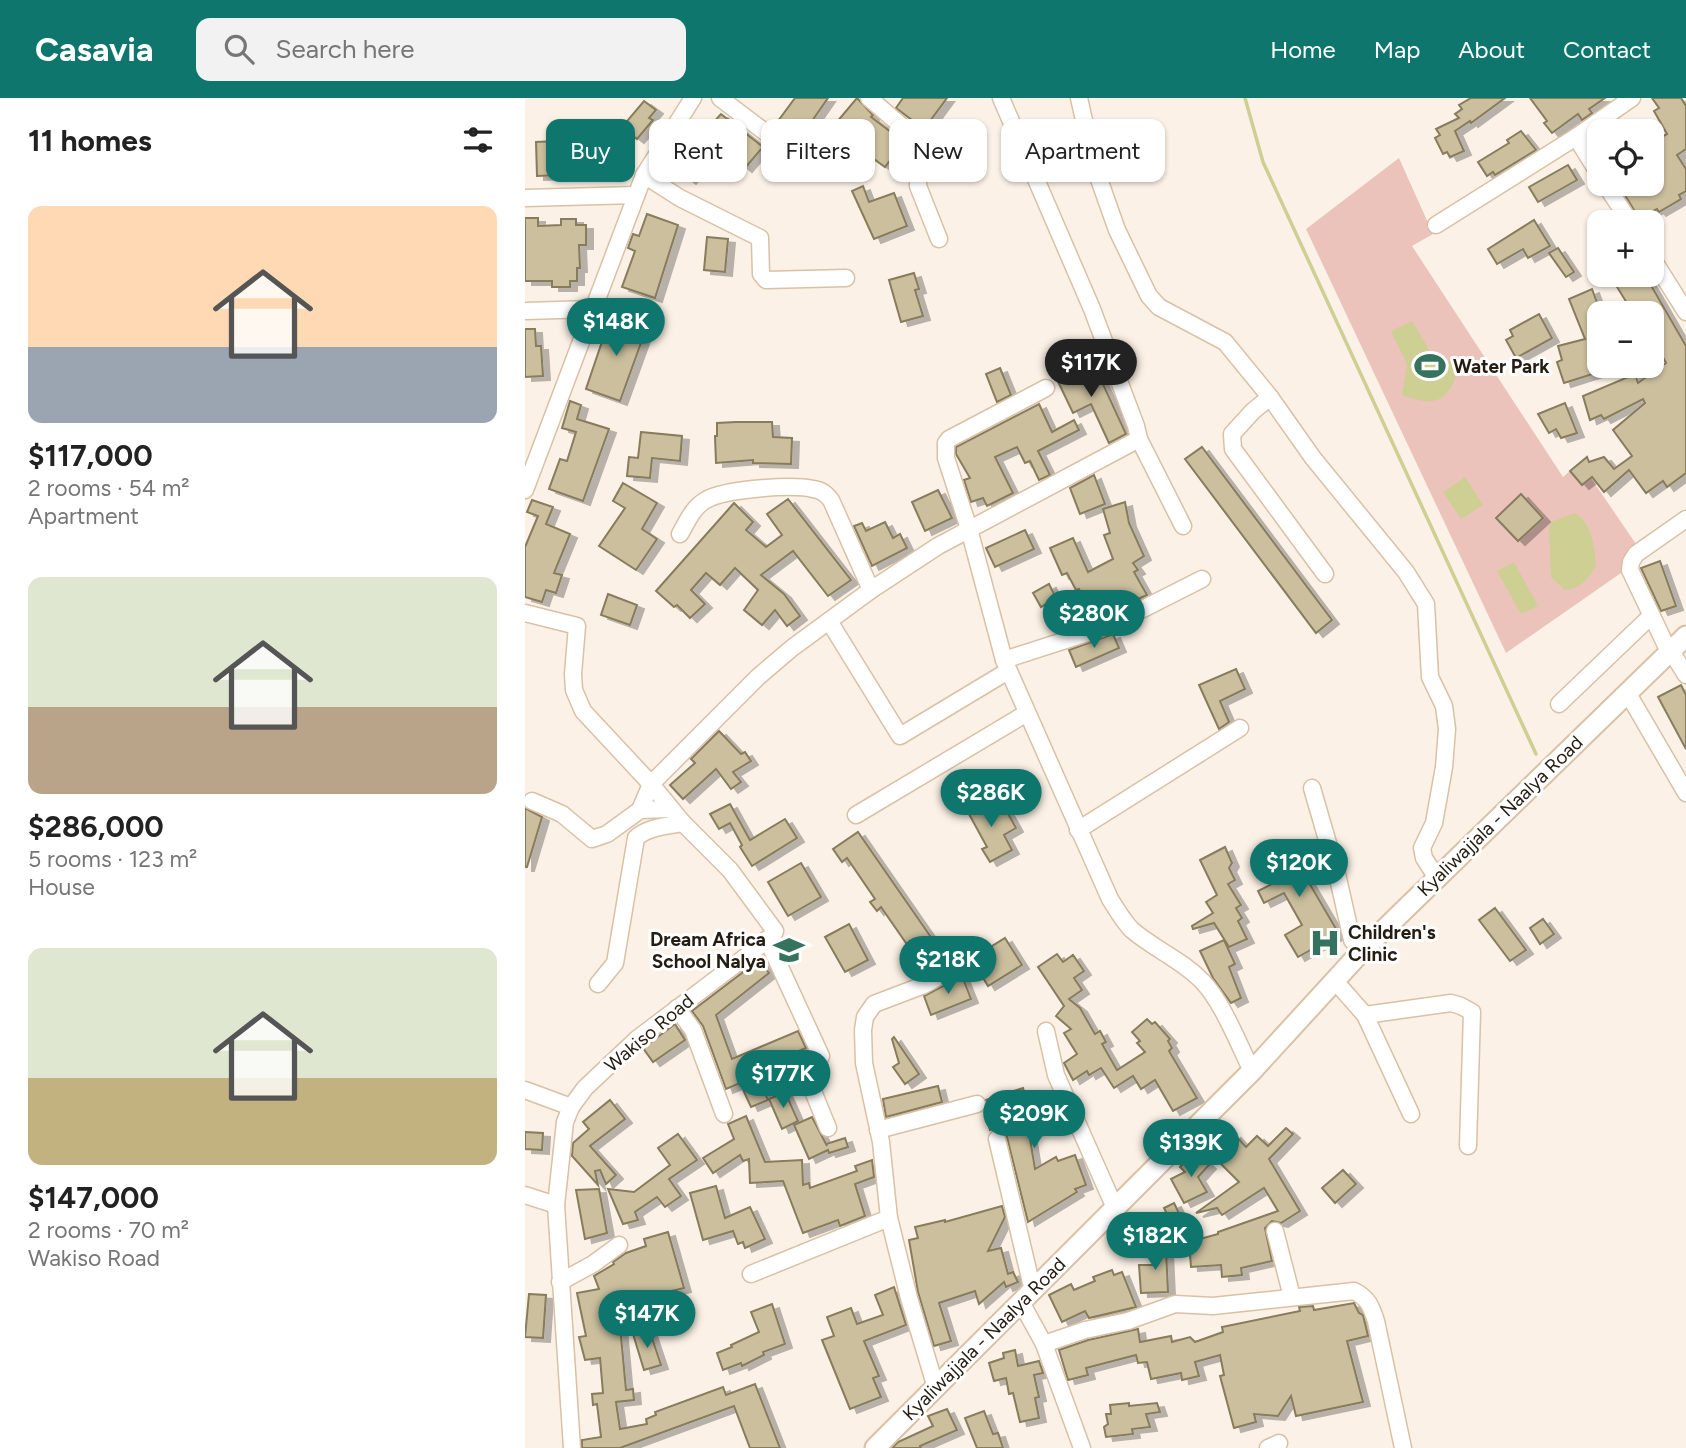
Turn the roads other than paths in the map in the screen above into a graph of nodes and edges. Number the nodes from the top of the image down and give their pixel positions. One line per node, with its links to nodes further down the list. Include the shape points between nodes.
1 (692, 98): 10 (street)
2 (720, 98): 7 (street)
3 (869, 98): 14 (street, via 919,141 918,186)
4 (1001, 98): 22 (street, via 1092,310)
5 (1079, 98): 21 (street, via 1098,178 1149,296 1225,342)
6 (1632, 98): 8 (street)
7 (761, 129)
8 (1576, 137): 9 (street); 13 (street)
9 (1587, 155)
10 (644, 175): 11 (street); 16 (street, via 760,238 761,274 766,280)
11 (636, 195): 12 (street); 17 (street)
12 (525, 198)
13 (1436, 225)
14 (939, 239)
15 (1664, 277): 19 (street)
16 (846, 278)
17 (593, 309): 18 (street); 23 (street)
18 (525, 311)
19 (1686, 312)
20 (1046, 388): 27 (street, via 946,443 946,458)
21 (1270, 397): 29 (street, via 1232,433 1233,449); 52 (street, via 1426,604 1430,677 1444,706 1447,729 1434,823 1422,848)
22 (1139, 439): 26 (street); 27 (street)
23 (532, 451): 24 (street)
24 (525, 490)
25 (1686, 519): 33 (street, via 1631,562 1630,570)
26 (1183, 526)
27 (969, 529): 31 (street); 37 (street)
28 (680, 534): 31 (street, via 696,508 712,496 800,486 815,489 831,500)
29 (1325, 574)
30 (1202, 579): 37 (street, via 1115,622)
31 (871, 590): 34 (street)
32 (525, 613): 43 (street, via 577,626 573,674 583,711)
33 (1651, 616): 36 (street); 40 (street)
34 (829, 621): 37 (street, via 900,736); 43 (street, via 758,677)
35 (1686, 636): 36 (main road, Kyaliwajjala - Naalya Road)
36 (1670, 652): 38 (street); 39 (main road, Kyaliwajjala - Naalya Road)
37 (1006, 665): 41 (street)
38 (1686, 675)
39 (1627, 692): 45 (street); 52 (main road, Kyaliwajjala - Naalya Road)
40 (1559, 704)
41 (1027, 713): 49 (street); 51 (street)
42 (1240, 728): 51 (street)
43 (652, 784): 47 (street); 48 (street)
44 (1312, 788): 54 (street, via 1352,940)
45 (1686, 793)
46 (532, 801): 48 (street, via 562,814 592,839)
47 (671, 809): 48 (street); 50 (street)
48 (640, 810)
49 (856, 815)
50 (683, 823): 53 (street, via 751,895 775,931); 57 (street, via 649,830 636,838 615,963)
51 (1078, 831): 61 (street, via 1122,919 1203,981)
52 (1437, 878): 54 (main road, Kyaliwajjala - Naalya Road)
53 (767, 939): 58 (street, Wakiso Road); 67 (street, via 821,1056 804,1069)
54 (1361, 952): 56 (main road, Kyaliwajjala - Naalya Road)
55 (964, 963): 68 (street, via 874,1004 865,1017 864,1063)
56 (1335, 981): 59 (street); 61 (main road, Kyaliwajjala - Naalya Road)
57 (597, 984)
58 (677, 1008): 64 (street, Wakiso Road, via 593,1080); 65 (street, via 693,1030)
59 (1365, 1015): 66 (street); 70 (street, via 1451,1003 1472,1012)
60 (1046, 1031): 73 (street, via 1061,1086)
61 (1252, 1071): 73 (main road, Kyaliwajjala - Naalya Road)
62 (525, 1090): 64 (street)
63 (977, 1104): 68 (street)
64 (571, 1107): 72 (street, Wakiso Road, via 562,1139)
65 (725, 1114)
66 (1411, 1114)
67 (828, 1128)
68 (878, 1130): 74 (street)
69 (997, 1139): 79 (street)
70 (1468, 1146)
71 (525, 1195): 72 (street)
72 (556, 1205): 78 (street, Wakiso Road)
73 (1115, 1208): 79 (main road, Kyaliwajjala - Naalya Road)
74 (889, 1218): 77 (street); 82 (street)
75 (1275, 1231): 80 (street)
76 (619, 1245): 78 (street)
77 (751, 1274)
78 (560, 1282): 84 (street, Wakiso Road)
79 (1027, 1296): 81 (street); 82 (main road, Kyaliwajjala - Naalya Road)
80 (1292, 1297): 81 (street, via 1213,1306 1175,1304); 86 (street, via 1354,1291 1371,1305)
81 (1044, 1344): 85 (street)
82 (936, 1388): 83 (main road, Kyaliwajjala - Naalya Road)
83 (880, 1446)
84 (572, 1448)
85 (1082, 1448)
86 (1403, 1448)

